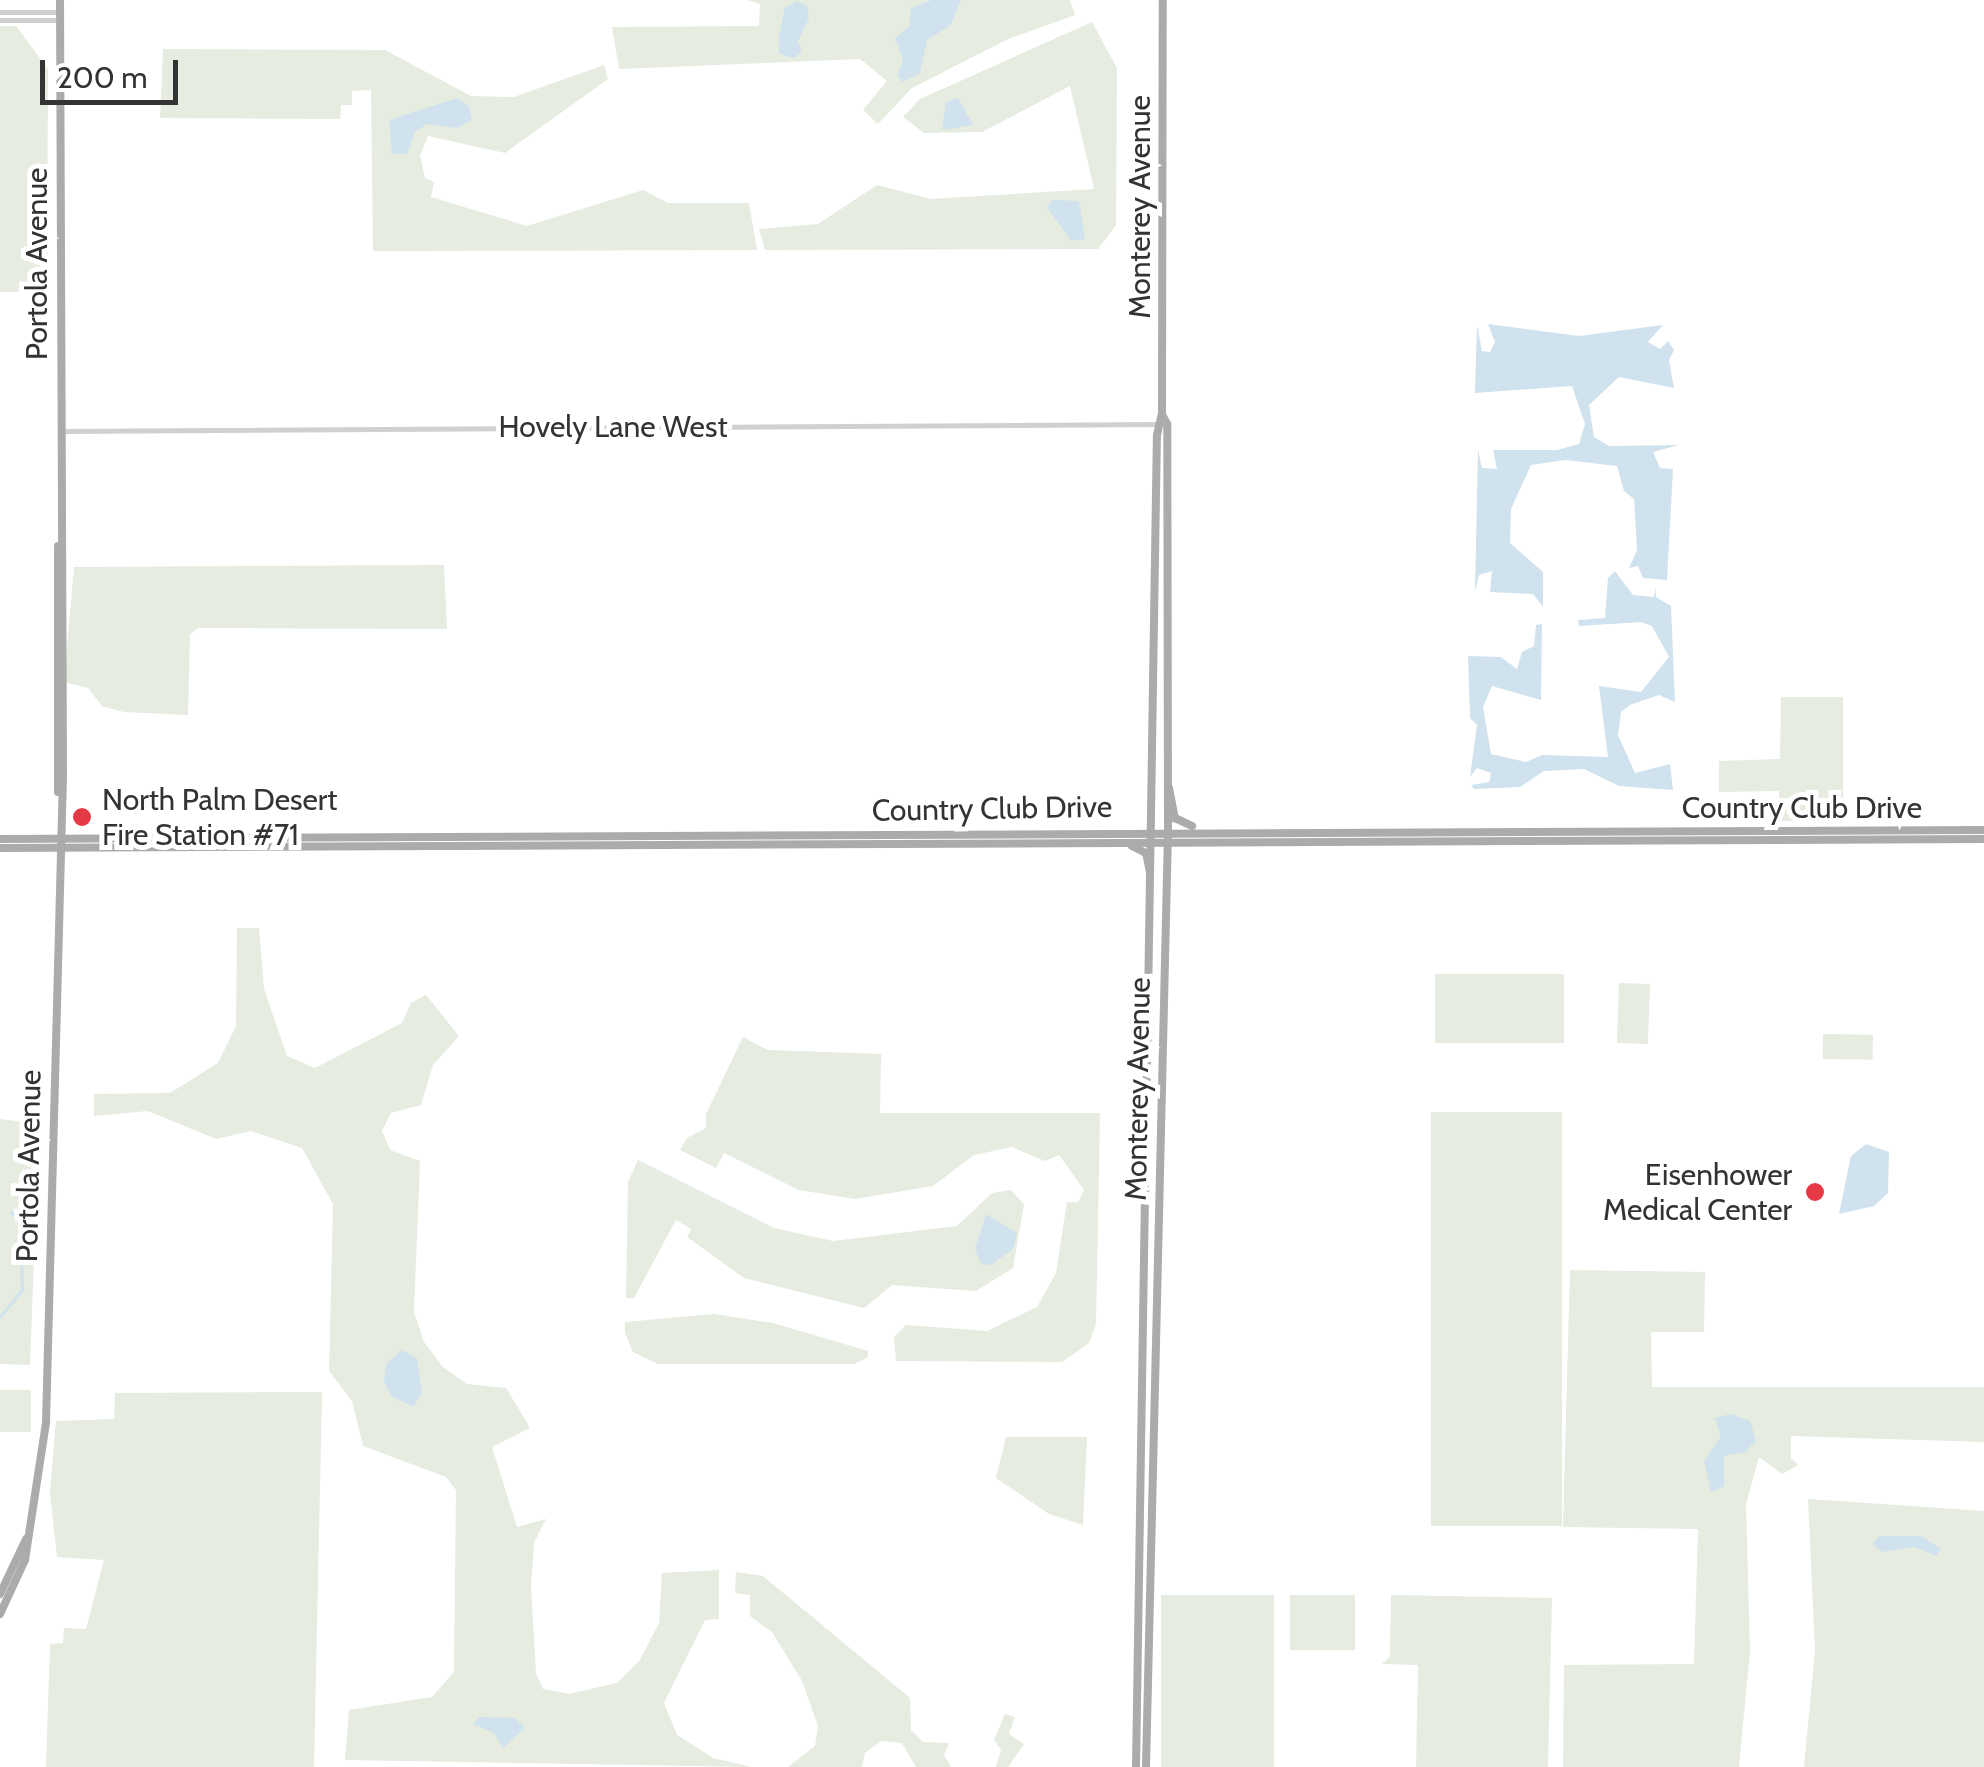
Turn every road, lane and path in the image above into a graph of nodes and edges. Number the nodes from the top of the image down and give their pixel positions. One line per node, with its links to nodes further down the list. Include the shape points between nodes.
1 (60, 0): 4 (main road, Portola Avenue)
2 (1162, 0): 6 (main road, Monterey Avenue)
3 (0, 12): 4 (street)
4 (60, 16): 5 (street); 7 (main road, Portola Avenue)
5 (0, 20)
6 (1162, 424): 7 (street, Hovely Lane West); 11 (main road, Monterey Avenue); 13 (main road, Monterey Avenue)
7 (59, 431): 8 (main road, Portola Avenue)
8 (60, 528): 9 (main road, Portola Avenue); 10 (main road, Portola Avenue)
9 (56, 646): 10 (main road); 12 (main road, Portola Avenue)
10 (62, 682): 12 (main road, Portola Avenue)
11 (1167, 786): 14 (main road, Monterey Avenue); 15 (main road, via 1176,821)
12 (59, 801): 24 (main road, Portola Avenue)
13 (1155, 830): 14 (main road, Country Club Drive); 18 (main road, Country Club Drive); 22 (main road, Monterey Avenue)
14 (1168, 830): 15 (main road, Country Club Drive); 23 (main road, Monterey Avenue)
15 (1220, 830): 16 (main road, Country Club Drive)
16 (1714, 830): 17 (main road, Country Club Drive); 20 (main road, via 1710,837)
17 (1984, 830)
18 (132, 838): 24 (main road, Country Club Drive); 27 (main road)
19 (0, 839): 24 (main road, Country Club Drive)
20 (1688, 840): 21 (main road, Country Club Drive); 23 (main road, Country Club Drive)
21 (1984, 840)
22 (1155, 842): 23 (main road, Country Club Drive); 25 (main road, Country Club Drive); 28 (main road, Monterey Avenue)
23 (1168, 842): 30 (main road, Monterey Avenue)
24 (59, 843): 26 (main road, Country Club Drive); 27 (main road, Country Club Drive); 33 (main road, Portola Avenue, via 46,1422)
25 (1118, 843): 27 (main road, Country Club Drive); 28 (main road, via 1146,853)
26 (0, 848)
27 (108, 848)
28 (1154, 898): 29 (main road, Monterey Avenue)
29 (1150, 1048): 30 (main road); 31 (main road, Monterey Avenue)
30 (1160, 1089): 32 (main road, Monterey Avenue)
31 (1144, 1357): 32 (main road, via 1146,1386); 36 (main road, Monterey Avenue)
32 (1154, 1396): 37 (main road, Monterey Avenue)
33 (30, 1530): 34 (main road, Portola Avenue); 35 (main road, Portola Avenue, via 25,1560)
34 (0, 1594)
35 (0, 1614)
36 (1136, 1767)
37 (1146, 1767)

